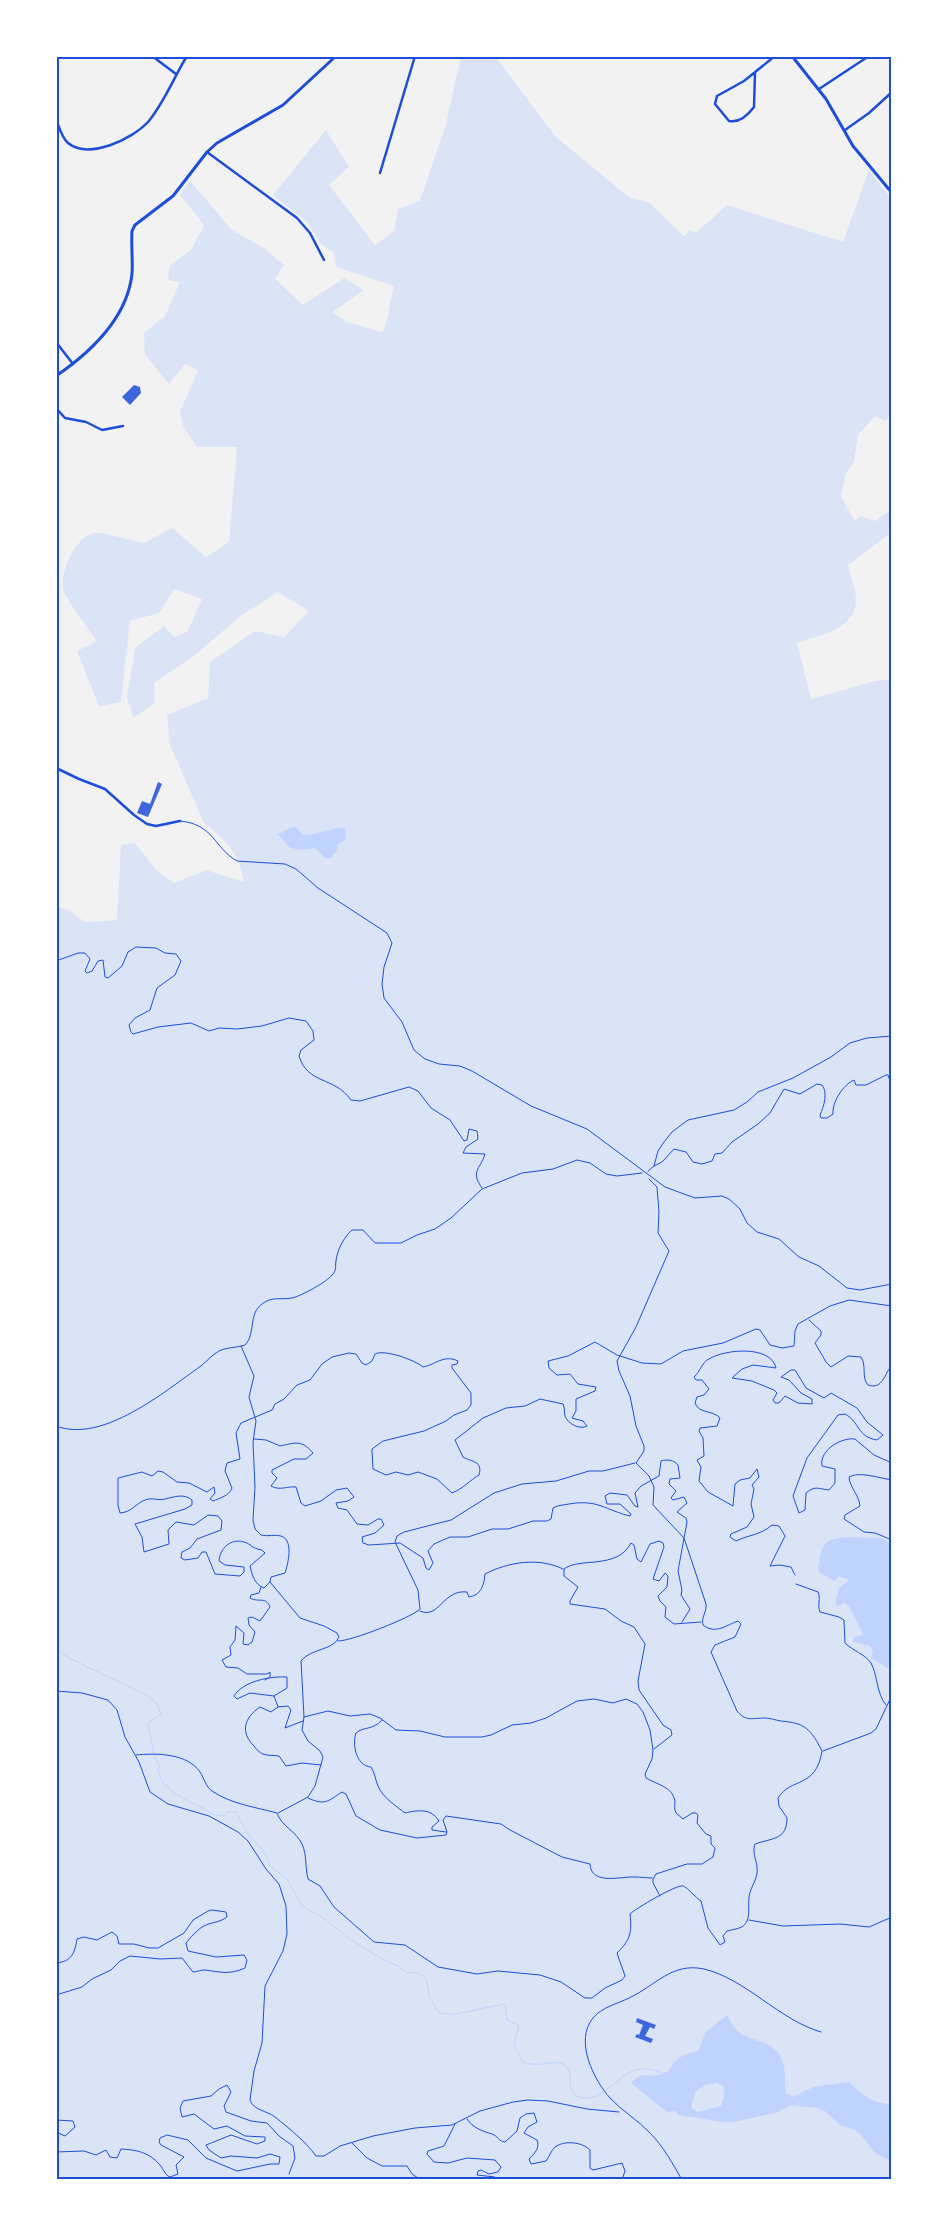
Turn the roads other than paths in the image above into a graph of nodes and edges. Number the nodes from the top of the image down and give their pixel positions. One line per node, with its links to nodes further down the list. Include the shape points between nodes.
1 (152, 56): 9 (street)
2 (336, 56): 14 (street, via 283,105 224,137)
3 (415, 56): 15 (street)
4 (775, 56): 8 (street)
5 (792, 56): 10 (street)
6 (869, 56): 10 (street)
7 (185, 57): 9 (street)
8 (755, 72): 8 (street, via 717,96 715,104 731,122 741,119 755,104)
9 (176, 74): 12 (street, via 148,121 125,138 106,146 81,150 68,143)
10 (819, 89): 13 (street)
11 (892, 92): 13 (street)
12 (56, 119)
13 (845, 130): 16 (street, via 853,146)
14 (207, 152): 17 (street, via 297,218 310,233); 19 (street, via 173,196 135,225 132,231 132,275 126,296 109,329)
15 (380, 173)
16 (892, 193)
17 (324, 260)
18 (56, 342): 19 (street)
19 (74, 364): 20 (street)
20 (56, 376)
21 (56, 408): 22 (street, via 65,418 86,422 102,430)
22 (123, 426)
23 (56, 768): 24 (street, via 105,789 147,824 156,826)
24 (180, 821): 25 (lane, via 202,827 232,858 285,864 296,869 318,888 387,933 392,943 384,967 382,993 387,1005 402,1022 414,1050 425,1059 472,1071 531,1106 587,1129 658,1184 688,1196 729,1199 757,1232 779,1239 799,1257 820,1266 847,1288 860,1290)
25 (892, 1284)
26 (821, 2032): 27 (lane, via 799,2023 716,1973 688,1968 664,1975 592,2019 586,2038 594,2074 607,2093 651,2134)
27 (682, 2180)

